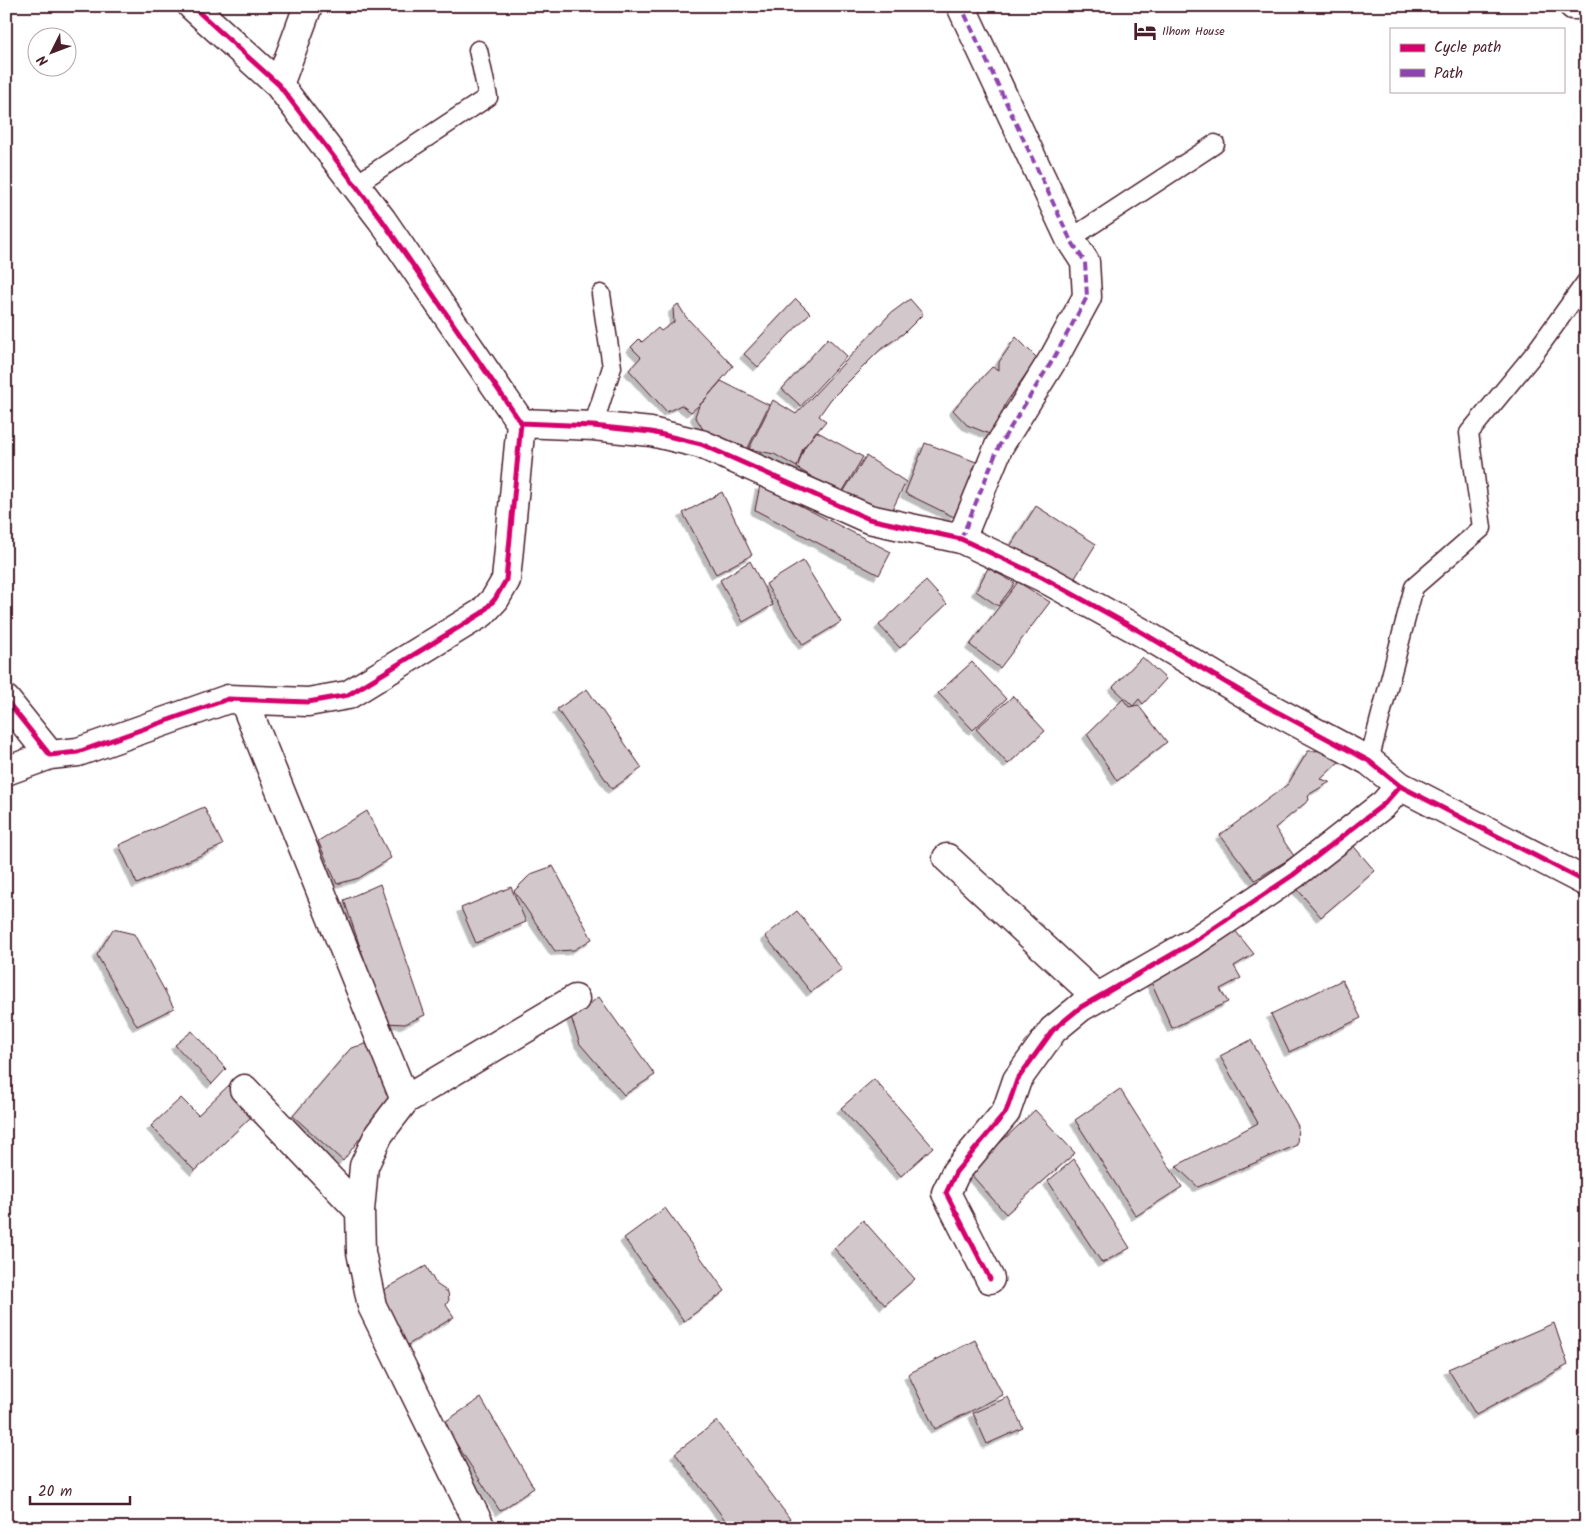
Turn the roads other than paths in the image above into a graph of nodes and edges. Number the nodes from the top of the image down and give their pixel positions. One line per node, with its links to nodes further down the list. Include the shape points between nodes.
1 (192, 6): 7 (street)
2 (308, 6): 7 (street)
3 (961, 6): 10 (street)
4 (1567, 6): 5 (lane, via 1571,10)
5 (1586, 10)
6 (478, 50): 9 (lane, via 488,97)
7 (279, 85): 9 (street)
8 (1215, 144): 10 (lane)
9 (355, 185): 13 (street)
10 (1070, 239): 15 (street, via 1085,262 1087,297 999,446)
11 (1586, 282): 19 (lane, via 1534,354 1469,433 1482,528 1414,587)
12 (601, 294): 14 (lane, via 612,367)
13 (521, 423): 14 (street); 17 (street, via 506,580 482,613 348,695 308,702)
14 (593, 426): 15 (street, via 651,432 701,444 869,519)
15 (961, 539): 19 (street, via 1042,577)
16 (6, 700): 18 (street)
17 (244, 701): 18 (street, via 228,699 78,752); 27 (street)
18 (50, 755): 20 (street)
19 (1368, 761): 21 (street)
20 (6, 772)
21 (1400, 786): 23 (street); 24 (street, via 1384,804 1293,875 1192,943)
22 (947, 858): 24 (street)
23 (1586, 882)
24 (1097, 997): 29 (street, via 1053,1030 1017,1080 1006,1112 956,1172 946,1192)
25 (575, 999): 27 (street)
26 (244, 1088): 28 (street)
27 (405, 1100): 28 (street, via 379,1134 364,1166)
28 (360, 1211): 30 (street, via 361,1252 372,1306)
29 (990, 1279)
30 (482, 1528)

